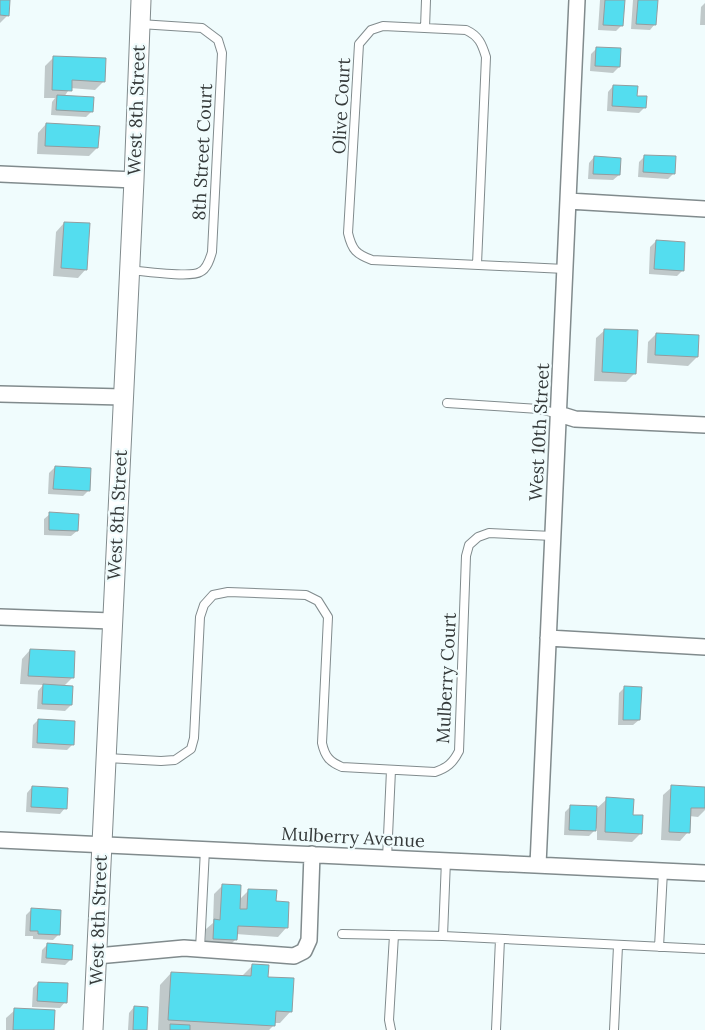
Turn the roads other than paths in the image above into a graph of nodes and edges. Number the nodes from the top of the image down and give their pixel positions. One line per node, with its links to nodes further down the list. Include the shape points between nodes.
1 (140, 0): 4 (street, West 8th Street)
2 (426, 0): 5 (lane)
3 (577, 0): 8 (street, West 10th Street)
4 (140, 24): 7 (street, West 8th Street); 12 (lane, 8th Street Court, via 202,28 218,40 222,52 212,252 208,263 201,272 190,274)
5 (425, 28): 10 (lane, Olive Court, via 466,30 475,34 486,57); 10 (lane, Olive Court, via 383,26 371,30 359,44 348,233 351,246 360,256 372,260)
6 (0, 174): 7 (street)
7 (134, 180): 12 (street, West 8th Street)
8 (568, 201): 9 (street); 11 (street, West 10th Street)
9 (705, 209)
10 (477, 264): 11 (lane, Olive Court)
11 (565, 269): 16 (street, West 10th Street)
12 (129, 270): 14 (street, West 8th Street)
13 (0, 394): 14 (street)
14 (123, 397): 20 (street, West 8th Street)
15 (447, 403): 16 (lane, via 539,409)
16 (558, 414): 17 (street, via 575,419); 18 (street, West 10th Street)
17 (705, 425)
18 (553, 536): 21 (street, West 10th Street); 24 (lane, Mulberry Court, via 489,533 470,545 466,556 459,751 447,768 435,772)
19 (0, 617): 20 (street)
20 (112, 621): 23 (street, West 8th Street)
21 (548, 638): 22 (street); 31 (street, West 10th Street)
22 (705, 646)
23 (106, 758): 24 (lane, Mulberry Court, via 175,760 191,749 200,617 204,604 213,595 238,592 306,596 318,601 328,617 324,754 331,763 342,767); 26 (street, West 8th Street)
24 (391, 770): 29 (lane)
25 (0, 840): 26 (street, Mulberry Avenue)
26 (102, 844): 27 (street, Mulberry Avenue); 42 (street, West 8th Street)
27 (205, 849): 28 (street, Mulberry Avenue); 40 (lane)
28 (312, 854): 29 (street, Mulberry Avenue); 40 (street, via 309,940 304,951 294,956)
29 (387, 858): 30 (street, Mulberry Avenue)
30 (446, 860): 31 (street, Mulberry Avenue); 36 (lane)
31 (538, 865): 32 (street, Mulberry Avenue)
32 (664, 871): 33 (street, Mulberry Avenue); 39 (lane)
33 (705, 873)
34 (342, 934): 35 (lane)
35 (394, 936): 36 (lane); 44 (lane)
36 (443, 936): 37 (lane)
37 (500, 939): 38 (lane); 45 (lane)
38 (618, 946): 39 (lane); 46 (lane)
39 (659, 947): 41 (lane)
40 (200, 949): 42 (street)
41 (705, 949)
42 (96, 956): 43 (street, West 8th Street)
43 (94, 1030)
44 (391, 1030)
45 (496, 1030)
46 (614, 1030)

